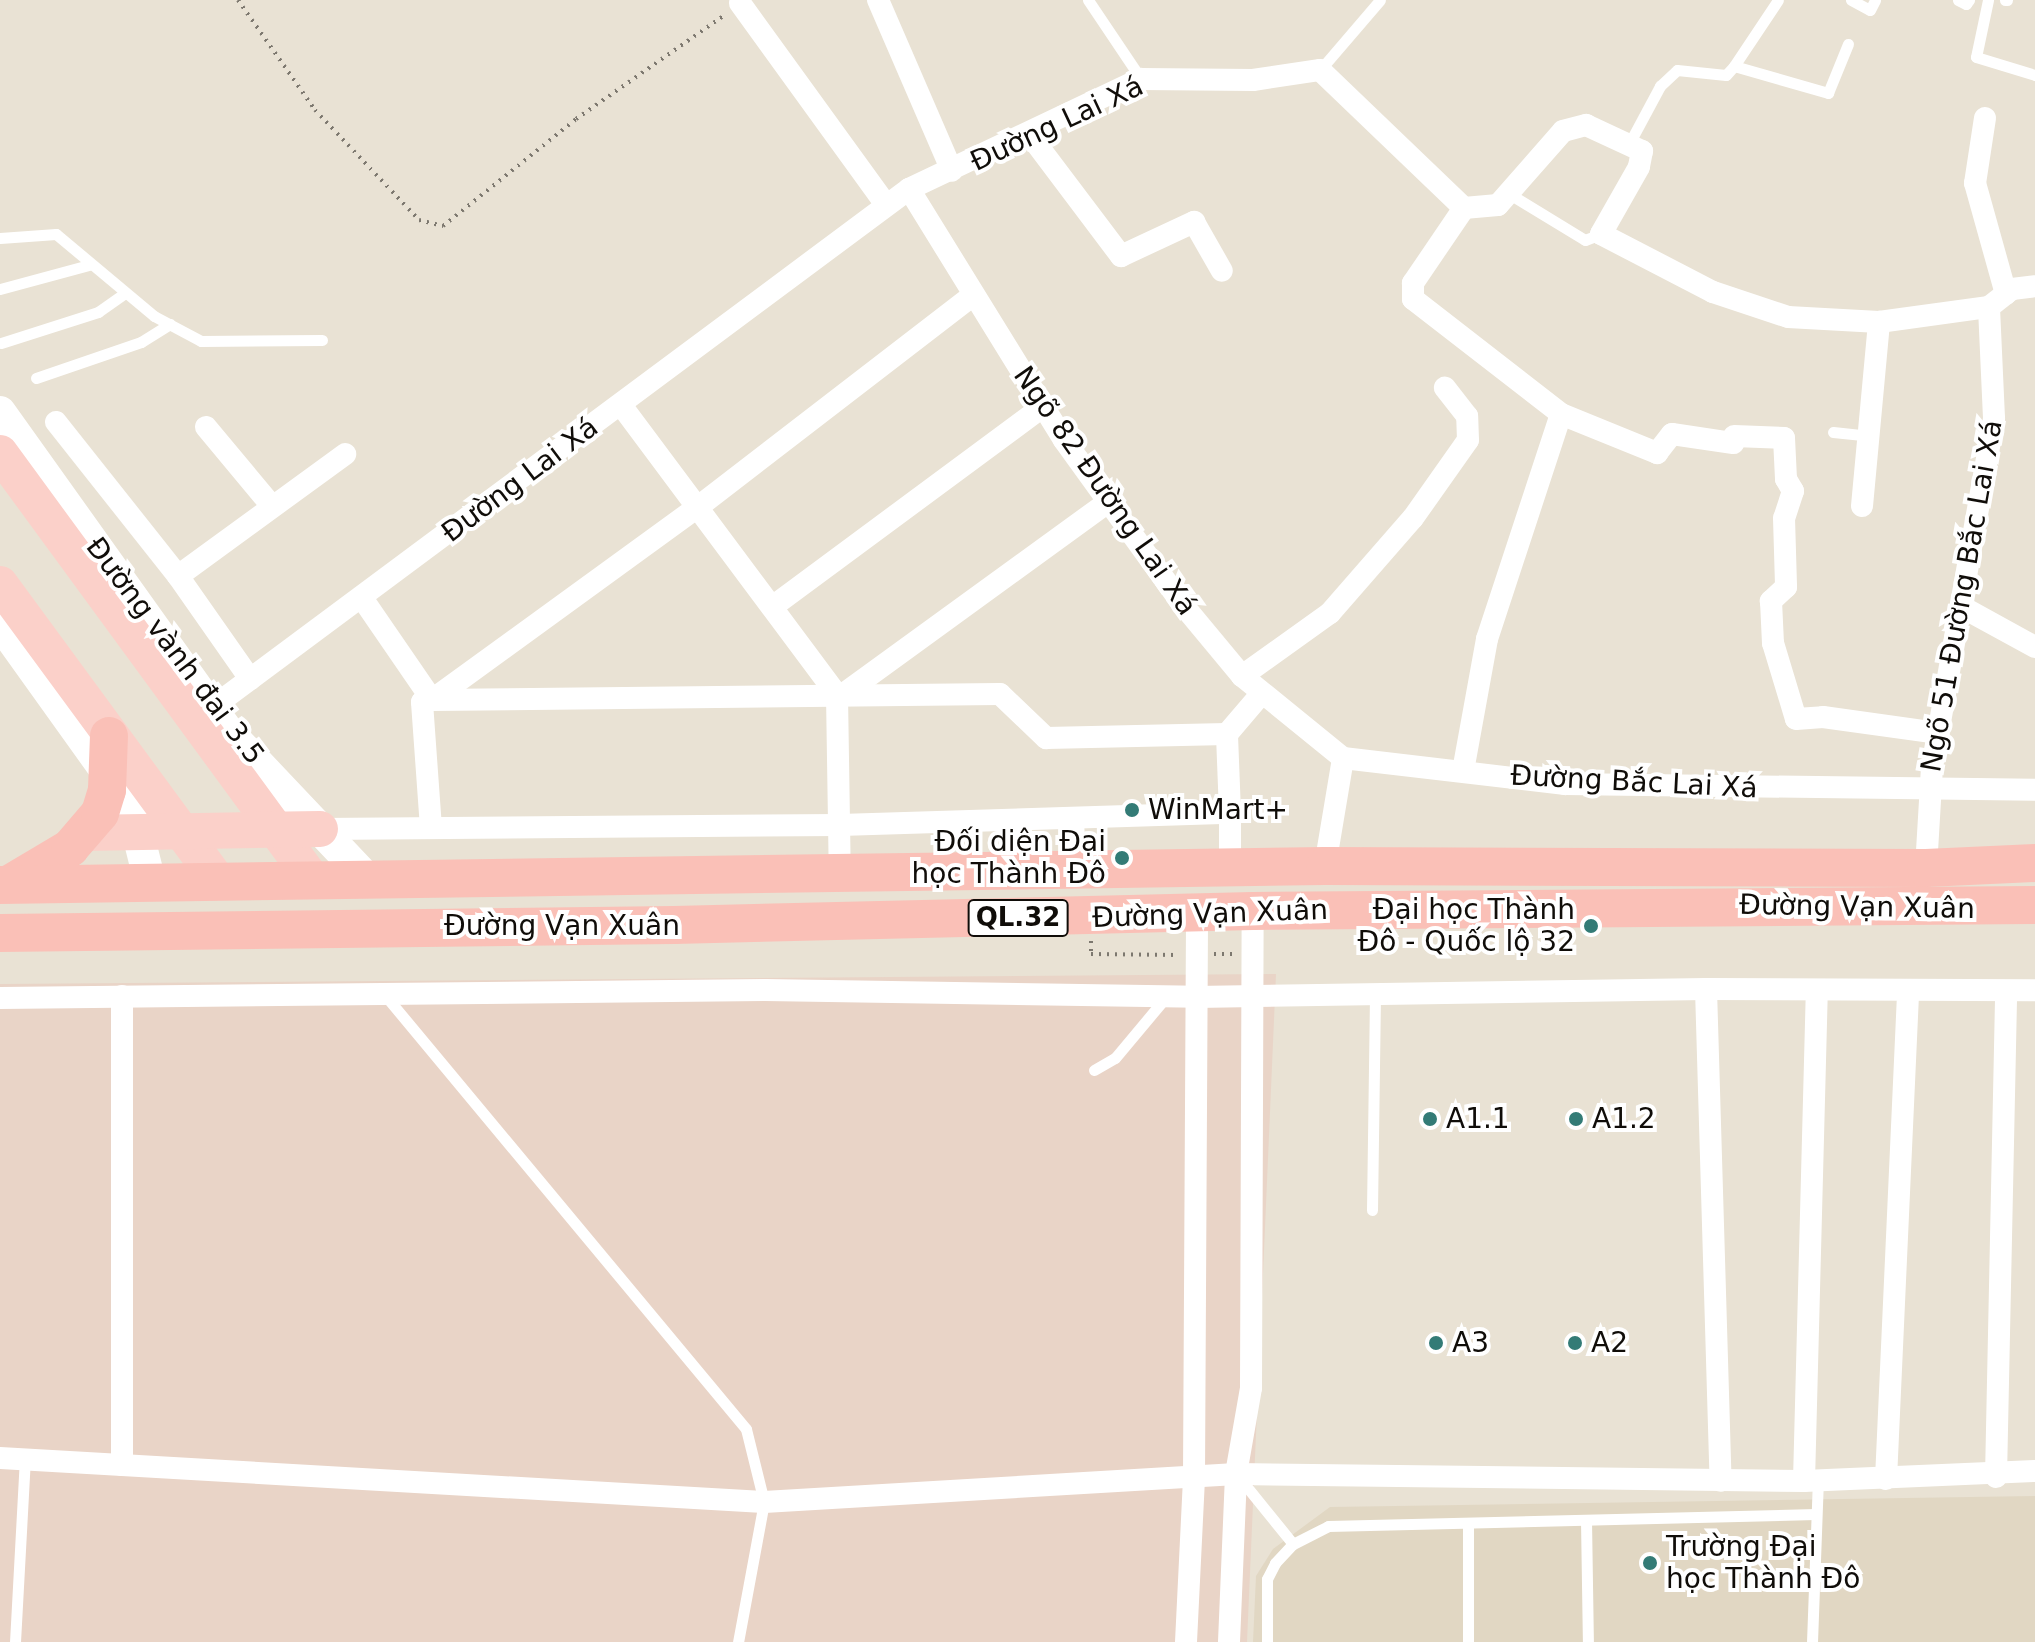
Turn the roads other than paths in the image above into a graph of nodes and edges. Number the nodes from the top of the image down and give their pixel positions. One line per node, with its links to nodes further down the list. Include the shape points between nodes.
1 (878, 0): 19 (street)
2 (1088, 0): 15 (lane)
3 (1380, 0): 13 (lane)
4 (1778, 0): 12 (lane)
5 (1851, 0): 6 (lane, via 1870,10)
6 (1875, 0)
7 (1958, 0): 8 (lane)
8 (1969, 0)
9 (1988, 0): 14 (lane, via 1976,57)
10 (740, 3): 22 (street)
11 (1848, 44): 12 (lane, via 1828,93)
12 (1734, 66): 18 (lane, via 1726,75 1677,70 1660,86)
13 (1320, 70): 15 (street, Đường Lai Xá, via 1253,80); 23 (street)
14 (2035, 75)
15 (1141, 79): 17 (street, Đường Lai Xá)
16 (1985, 118): 32 (street, Ngõ 51 Đường Bắc Lai Xá, via 1975,183)
17 (1029, 134): 19 (street, Đường Lai Xá); 27 (street, via 1121,256 1194,222)
18 (1630, 142): 21 (street, via 1586,125 1563,131); 24 (street, via 1642,157)
19 (952, 171): 20 (street, Đường Lai Xá)
20 (909, 189): 22 (street, Đường Lai Xá); 31 (street, Ngõ 82 Đường Lai Xá)
21 (1508, 193): 23 (street, via 1498,205); 24 (lane, via 1585,240)
22 (886, 205): 39 (street, Đường Lai Xá)
23 (1464, 208): 42 (street, via 1413,283 1413,299)
24 (1601, 234): 33 (street, via 1713,292 1788,317)
25 (0, 238): 26 (lane, via 56,234)
26 (89, 265): 29 (lane); 30 (lane)
27 (1222, 271)
28 (2035, 286): 32 (street)
29 (0, 289)
30 (125, 293): 34 (lane); 36 (lane, via 98,312)
31 (973, 295): 40 (street, Ngõ 82 Đường Lai Xá); 52 (street)
32 (1998, 300): 33 (street); 57 (street, Ngõ 51 Đường Bắc Lai Xá, via 1994,418)
33 (1879, 322): 46 (street)
34 (170, 324): 35 (lane, via 201,341); 37 (lane, via 141,342)
35 (322, 340)
36 (1, 343)
37 (36, 378)
38 (1445, 388): 60 (street, via 1467,416 1468,440 1413,518 1330,613)
39 (621, 405): 52 (street); 55 (street, Đường Lai Xá)
40 (1042, 407): 49 (street, Ngõ 82 Đường Lai Xá); 56 (street)
41 (0, 412): 65 (main road, Đường vành đai 3.5)
42 (1561, 414): 66 (street, via 1657,453 1672,434 1784,438 1786,479 1793,491 1784,518 1786,587 1771,601 1773,643 1796,719 1823,717); 70 (street, via 1487,639)
43 (56, 422): 53 (street)
44 (206, 427): 50 (street)
45 (1833, 432): 46 (lane)
46 (1870, 436): 51 (street)
47 (0, 453): 65 (main road, Đường vành đai 3.5)
48 (345, 454): 50 (street)
49 (1108, 502): 60 (street, Ngõ 82 Đường Lai Xá); 63 (street)
50 (271, 505): 53 (street)
51 (1862, 506)
52 (698, 507): 56 (street); 64 (street)
53 (178, 576): 61 (street)
54 (0, 584): 68 (main road)
55 (362, 598): 61 (street, Đường Lai Xá); 64 (street)
56 (772, 607): 63 (street)
57 (1962, 607): 59 (street); 66 (street, Ngõ 51 Đường Bắc Lai Xá)
58 (0, 623): 71 (main road)
59 (2035, 647)
60 (1242, 676): 62 (street, Ngõ 82 Đường Lai Xá)
61 (250, 679): 65 (street, Đường Lai Xá)
62 (1262, 693): 67 (street); 69 (street, Ngõ 82 Đường Lai Xá)
63 (839, 696): 64 (street); 67 (street, via 1000,694 1046,738); 76 (street)
64 (432, 700): 77 (street, via 422,702)
65 (203, 715): 78 (main road, Đường vành đai 3.5); 79 (main road, Đường vành đai 3.5)
66 (1939, 733): 72 (street, Ngõ 51 Đường Bắc Lai Xá)
67 (1227, 734): 74 (street)
68 (109, 736): 71 (highway); 81 (main road)
69 (1343, 758): 70 (street, Đường Bắc Lai Xá); 84 (street)
70 (1463, 771): 72 (street, Đường Bắc Lai Xá, via 1565,784)
71 (108, 774): 80 (highway, via 100,813); 82 (main road, via 131,806)
72 (1929, 790): 73 (street, Đường Bắc Lai Xá); 86 (street, Ngõ 51 Đường Bắc Lai Xá)
73 (2035, 790)
74 (1230, 813): 75 (street); 85 (street)
75 (1073, 818): 76 (street); 87 (street)
76 (840, 825): 77 (street); 89 (street)
77 (431, 828): 78 (street)
78 (320, 829): 79 (main road); 90 (main road, Đường vành đai 3.5)
79 (274, 830): 81 (main road); 91 (main road, Đường vành đai 3.5)
80 (85, 833): 82 (main road); 94 (highway, via 70,848)
81 (182, 834): 82 (main road); 92 (main road)
82 (138, 836): 93 (main road)
83 (2035, 863): 86 (highway, Đường Vạn Xuân / QL.32)
84 (1325, 866): 85 (highway, Đường Vạn Xuân / QL.32); 86 (highway, Đường Vạn Xuân / QL.32)
85 (1230, 868): 87 (highway, Đường Vạn Xuân / QL.32)
86 (1926, 868)
87 (1075, 871): 89 (highway, Đường Vạn Xuân / QL.32)
88 (558, 874): 89 (highway, Đường Vạn Xuân / QL.32); 90 (highway, Đường Vạn Xuân / QL.32); 98 (highway)
89 (840, 877)
90 (366, 878): 91 (highway, Đường Vạn Xuân / QL.32)
91 (312, 879): 92 (highway, Đường Vạn Xuân / QL.32)
92 (218, 881): 93 (highway, Đường Vạn Xuân / QL.32)
93 (150, 882): 94 (highway, Đường Vạn Xuân / QL.32)
94 (4, 884)
95 (2035, 905): 96 (highway, Đường Vạn Xuân / QL.32)
96 (1253, 911): 97 (highway, Đường Vạn Xuân / QL.32); 106 (street)
97 (1197, 915): 98 (highway, Đường Vạn Xuân / QL.32); 110 (street)
98 (559, 925): 99 (highway, Đường Vạn Xuân / QL.32)
99 (0, 933)
100 (1706, 989): 103 (street); 104 (street); 123 (street)
101 (2035, 990): 107 (street)
102 (383, 992): 108 (street); 109 (street); 124 (lane, via 746,1429)
103 (1375, 992): 106 (street); 113 (lane)
104 (1817, 992): 105 (street); 122 (street)
105 (1908, 993): 107 (street); 121 (street)
106 (1250, 994): 110 (street); 118 (street, via 1251,1388)
107 (2006, 994): 120 (street)
108 (122, 996): 111 (street); 116 (street)
109 (1167, 996): 110 (street); 112 (lane, via 1115,1058)
110 (1196, 997): 119 (street)
111 (0, 998)
112 (1094, 1070)
113 (1372, 1210)
114 (0, 1458): 115 (street)
115 (25, 1459): 116 (street); 129 (lane)
116 (122, 1465): 124 (street)
117 (2035, 1471): 120 (street)
118 (1236, 1474): 119 (street); 123 (street); 128 (lane); 132 (street)
119 (1194, 1476): 124 (street); 131 (street)
120 (1996, 1477): 121 (street)
121 (1886, 1479): 122 (street)
122 (1811, 1480): 123 (street); 125 (lane)
123 (1721, 1481)
124 (764, 1502): 130 (lane)
125 (1816, 1514): 126 (lane); 136 (lane)
126 (1586, 1520): 127 (lane); 135 (lane)
127 (1468, 1523): 128 (lane, via 1328,1526); 134 (lane)
128 (1293, 1544): 133 (lane, via 1267,1579)
129 (15, 1642)
130 (738, 1642)
131 (1186, 1642)
132 (1229, 1642)
133 (1267, 1642)
134 (1468, 1642)
135 (1588, 1642)
136 (1812, 1642)

